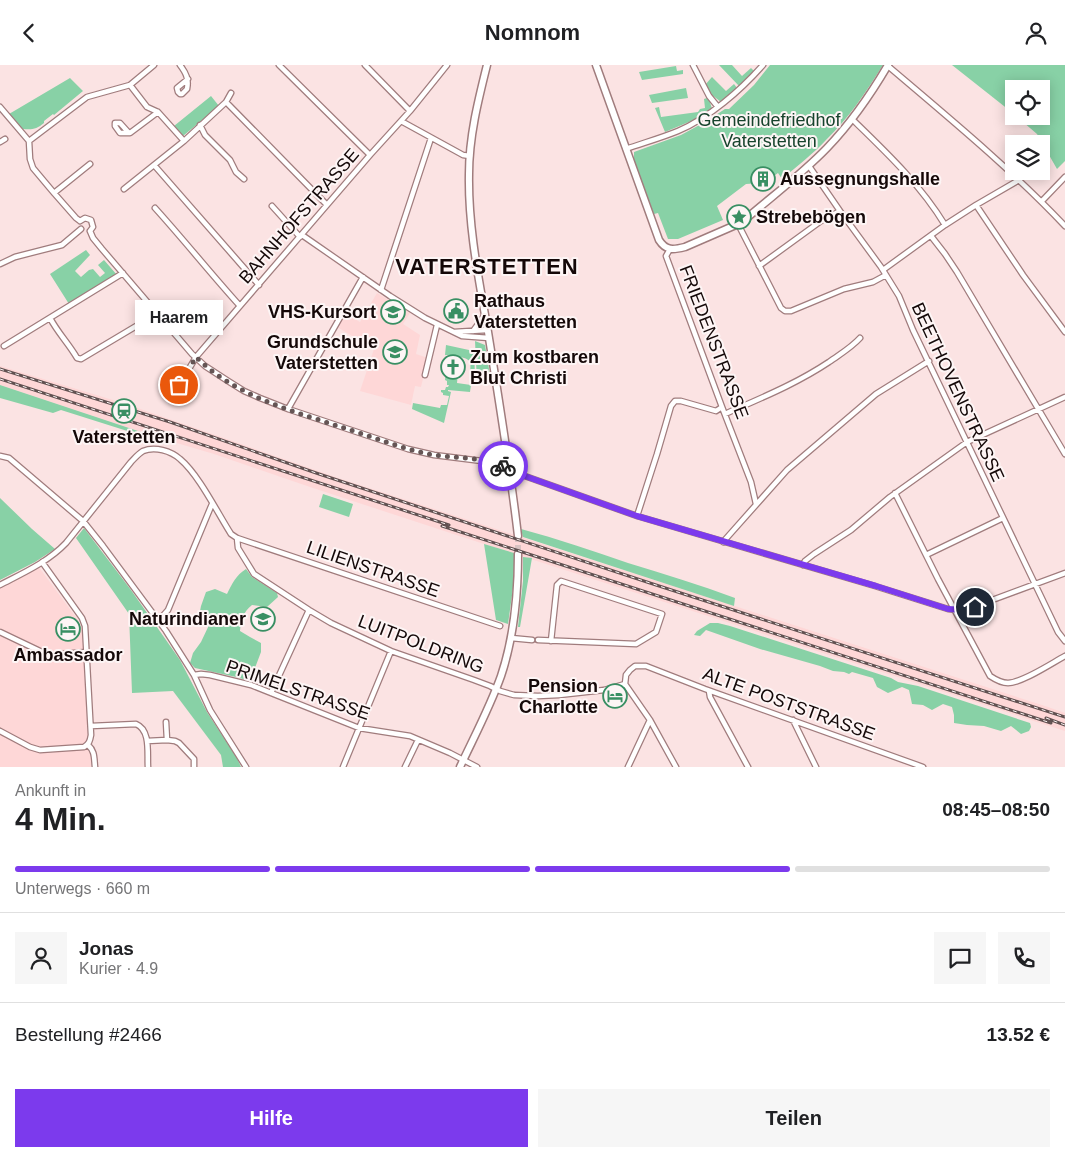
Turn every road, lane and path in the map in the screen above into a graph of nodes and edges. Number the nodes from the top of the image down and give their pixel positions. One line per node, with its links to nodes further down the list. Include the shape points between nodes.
1 (154, 65): 12 (street)
2 (180, 65): 11 (street)
3 (279, 65): 27 (street)
4 (365, 65): 18 (street)
5 (447, 65): 18 (street, BAHNHOFSTRASSE)
6 (487, 65): 28 (street)
7 (596, 65): 26 (street, FRIEDENSTRASSE)
8 (693, 65): 16 (street)
9 (763, 65): 16 (street)
10 (888, 65): 19 (street); 32 (street)
11 (188, 79)
12 (130, 85): 17 (street, via 147,107); 24 (street, via 92,94)
13 (231, 93): 14 (street)
14 (226, 102): 21 (street); 39 (street)
15 (0, 107): 24 (street)
16 (718, 107): 26 (street, via 680,131)
17 (158, 111): 22 (street); 25 (street)
18 (410, 111): 20 (street, BAHNHOFSTRASSE)
19 (852, 119): 31 (street); 46 (street, via 922,192)
20 (401, 121): 23 (street); 27 (street, BAHNHOFSTRASSE)
21 (200, 125): 25 (street); 34 (street)
22 (129, 133)
23 (430, 138): 28 (street); 59 (street)
24 (29, 141): 37 (street, via 33,168)
25 (184, 141): 30 (street)
26 (626, 149): 52 (street, FRIEDENSTRASSE, via 659,241)
27 (370, 155): 39 (street, BAHNHOFSTRASSE)
28 (470, 156): 62 (street, via 471,227)
29 (90, 165): 37 (street)
30 (154, 165): 36 (street); 58 (street)
31 (809, 166): 43 (street, BEETHOVENSTRASSE); 45 (street)
32 (1005, 168)
33 (1065, 177): 38 (street)
34 (244, 179)
35 (1019, 180): 38 (street); 40 (street)
36 (124, 189)
37 (54, 193): 44 (street)
38 (1042, 201): 47 (street)
39 (328, 205): 50 (street, BAHNHOFSTRASSE)
40 (976, 205): 46 (street); 68 (street)
41 (272, 206): 50 (street)
42 (155, 208): 60 (street)
43 (840, 211): 54 (street); 55 (street, BEETHOVENSTRASSE)
44 (80, 221): 48 (street); 49 (street, via 85,218 91,220 93,227)
45 (738, 224): 52 (street, via 685,247); 54 (street)
46 (945, 225): 51 (street)
47 (1065, 226)
48 (81, 229): 49 (street); 53 (street, via 62,245)
49 (90, 231): 56 (street)
50 (301, 236): 57 (street); 58 (street, BAHNHOFSTRASSE)
51 (931, 236): 55 (street); 79 (street, via 945,253)
52 (670, 249): 77 (street, FRIEDENSTRASSE, via 666,257)
53 (0, 264)
54 (759, 266): 55 (street, via 785,311 844,289 874,282)
55 (884, 272): 73 (street, BEETHOVENSTRASSE)
56 (123, 273): 61 (street); 63 (street)
57 (362, 277): 59 (street); 78 (street)
58 (258, 285): 60 (street, BAHNHOFSTRASSE)
59 (381, 290): 64 (street)
60 (240, 306): 72 (street, BAHNHOFSTRASSE)
61 (155, 311): 63 (street, via 82,359 77,358); 72 (street)
62 (484, 316): 65 (street); 66 (street)
63 (50, 318): 71 (street)
64 (437, 325): 67 (street); 74 (street)
65 (487, 330): 66 (street); 69 (street)
66 (473, 331): 67 (street)
67 (453, 332): 69 (street)
68 (1065, 332)
69 (489, 338): 84 (street)
70 (860, 338): 80 (street, via 852,347 816,370 773,394)
71 (4, 346)
72 (196, 357): 75 (street, BAHNHOFSTRASSE); 78 (street, via 204,366 244,391)
73 (929, 361): 81 (street, BEETHOVENSTRASSE); 87 (street, via 870,399 787,470)
74 (425, 375)
75 (177, 389)
76 (1065, 397): 79 (street)
77 (722, 407): 80 (street, FRIEDENSTRASSE); 88 (street, via 716,411 681,401 671,406)
78 (288, 409): 84 (street, via 414,451 482,461)
79 (1038, 409): 81 (street); 82 (street)
80 (725, 414): 87 (street, FRIEDENSTRASSE, via 752,482)
81 (967, 442): 85 (street); 89 (street, BEETHOVENSTRASSE)
82 (1065, 454)
83 (0, 456): 90 (street, via 9,458)
84 (510, 469): 88 (street); 91 (street)
85 (895, 493): 95 (street); 97 (street, via 851,530 814,553)
86 (212, 504): 90 (street, LUITPOLDRING, via 186,465 163,451 147,450 136,456); 92 (street, LUITPOLDRING); 103 (street, via 168,610)
87 (756, 504): 93 (street)
88 (637, 516): 93 (street)
89 (1004, 518): 95 (street); 99 (street, BEETHOVENSTRASSE)
90 (82, 521): 96 (street, via 62,547); 103 (street)
91 (518, 536)
92 (237, 538): 101 (street, LUITPOLDRING, via 238,548 254,574); 104 (street, LILIENSTRASSE)
93 (723, 542): 97 (street)
94 (518, 554): 106 (street)
95 (926, 555): 102 (street)
96 (42, 562): 100 (street); 112 (street, via 82,618)
97 (803, 565): 102 (street)
98 (1065, 573): 99 (street)
99 (1035, 584): 102 (street, via 975,607); 110 (street, BEETHOVENSTRASSE)
100 (0, 585)
101 (309, 610): 111 (street, LUITPOLDRING); 118 (street)
102 (955, 610): 113 (street, via 990,676 997,681 1018,681)
103 (159, 620): 114 (street)
104 (500, 626)
105 (0, 632): 112 (street, via 50,655)
106 (511, 638): 107 (street); 116 (street)
107 (532, 640)
108 (538, 641): 109 (street)
109 (551, 641): 109 (street, via 557,585 561,581 662,614 656,632 636,644)
110 (1065, 641)
111 (391, 651): 116 (street, LUITPOLDRING); 123 (street)
112 (86, 652): 122 (street)
113 (1065, 655)
114 (194, 675): 118 (street, PRIMELSTRASSE, via 210,675); 134 (street, via 210,710)
115 (625, 684): 116 (street, LUITPOLDRING, via 559,695 514,695); 117 (street, ALTE POSTSTRASSE, via 630,669 646,666); 119 (street)
116 (496, 689): 129 (street)
117 (709, 691): 120 (street, ALTE POSTSTRASSE); 140 (street)
118 (271, 693): 123 (street, PRIMELSTRASSE)
119 (650, 720): 138 (street); 139 (street)
120 (793, 720): 130 (street, ALTE POSTSTRASSE); 141 (street)
121 (166, 722): 125 (street)
122 (91, 726): 127 (street, via 140,725); 128 (street)
123 (359, 728): 126 (street, PRIMELSTRASSE); 135 (street)
124 (0, 731): 128 (street, via 40,750)
125 (167, 740): 127 (street); 133 (street, via 179,743 194,759)
126 (418, 740): 129 (street, PRIMELSTRASSE, via 450,753); 136 (street)
127 (147, 741): 132 (street)
128 (88, 745): 131 (street, via 93,750)
129 (461, 764): 137 (street, PRIMELSTRASSE)
130 (914, 766): 142 (street, ALTE POSTSTRASSE)
131 (94, 767)
132 (148, 767)
133 (194, 767)
134 (246, 767)
135 (343, 767)
136 (405, 767)
137 (477, 767)
138 (628, 767)
139 (676, 767)
140 (748, 767)
141 (816, 767)
142 (923, 767)

